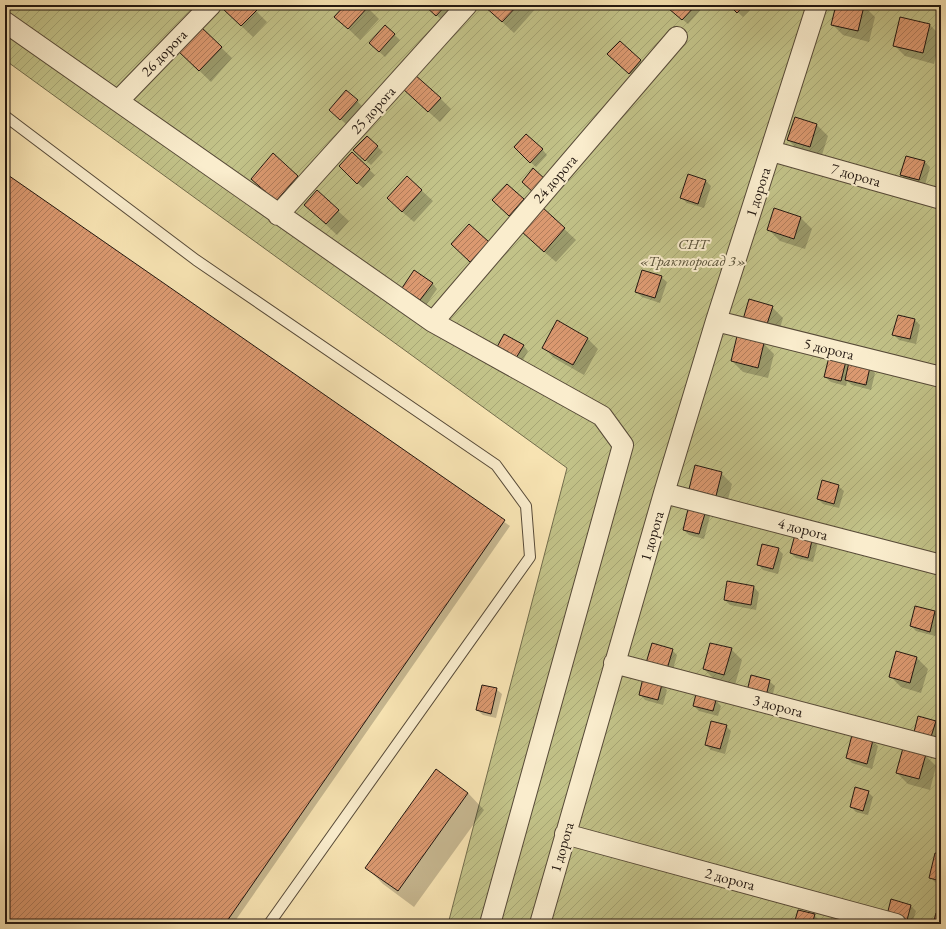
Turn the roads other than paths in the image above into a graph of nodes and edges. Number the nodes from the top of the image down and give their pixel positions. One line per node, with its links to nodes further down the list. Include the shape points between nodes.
1 (210, 5): 6 (street, 26 дорога)
2 (467, 5): 10 (street, 25 дорога)
3 (817, 5): 8 (street, 1 дорога)
4 (5, 22): 6 (street)
5 (677, 37): 12 (street, 24 дорога)
6 (118, 100): 10 (street)
7 (5, 116): 19 (lane, via 196,260 496,465 526,506 530,557)
8 (771, 151): 9 (street, 7 дорога); 11 (street, 1 дорога)
9 (941, 199)
10 (278, 215): 12 (street)
11 (716, 320): 13 (street, 5 дорога); 14 (street, 1 дорога)
12 (433, 322): 20 (street, via 602,416 623,445)
13 (941, 377)
14 (664, 492): 15 (street, 4 дорога); 16 (street, 1 дорога)
15 (941, 565)
16 (614, 663): 17 (street, 3 дорога); 18 (street, 1 дорога)
17 (941, 749)
18 (565, 834): 21 (street, 1 дорога); 22 (street, 2 дорога)
19 (269, 924)
20 (490, 924)
21 (540, 924)
22 (896, 924)

